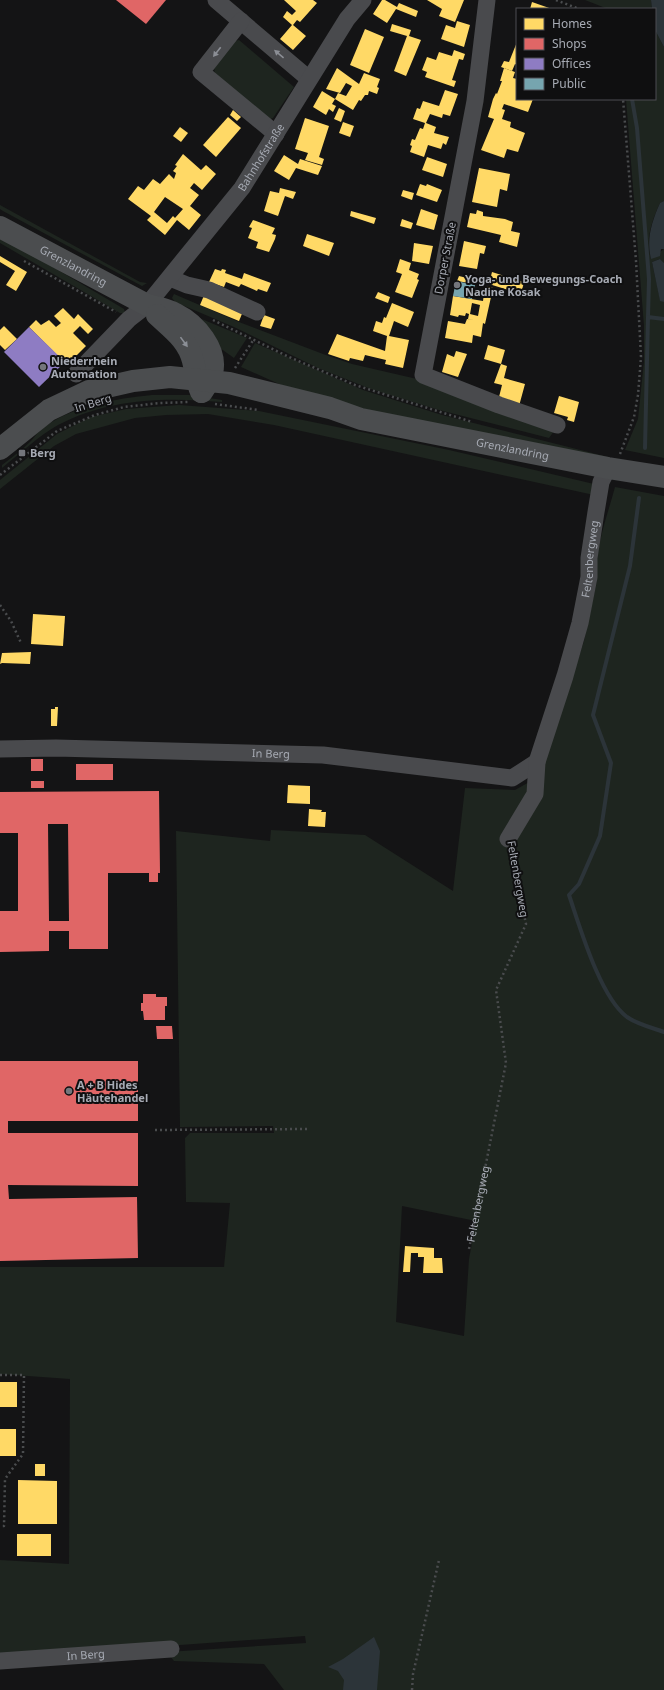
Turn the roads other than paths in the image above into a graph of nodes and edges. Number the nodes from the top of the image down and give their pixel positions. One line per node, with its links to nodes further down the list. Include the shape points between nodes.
1 (216, 0): 4 (street)
2 (363, 0): 5 (street, Bahnhofstraße, via 347,19)
3 (487, 0): 16 (street, Dorper Straße, via 475,101 423,375)
4 (241, 22): 5 (street, one-way to 4); 6 (street, one-way to 6, via 201,72)
5 (309, 79): 6 (street, Bahnhofstraße)
6 (276, 134): 8 (street, Bahnhofstraße, via 242,188)
7 (0, 227): 9 (main road, Grenzlandring)
8 (170, 278): 9 (street, Bahnhofstraße); 10 (street, via 209,290)
9 (146, 305): 11 (main road, Grenzlandring, via 161,308 185,320 201,335); 12 (street, Bahnhofstraße); 13 (main road, Grenzlandring, one-way to 13, via 185,342)
10 (257, 312)
11 (211, 352): 13 (main road, via 213,362); 14 (main road, via 234,370)
12 (76, 374)
13 (201, 391): 14 (main road, Grenzlandring, via 234,384); 15 (main road, Grenzlandring, via 342,418); 17 (main road, In Berg, via 170,377 133,381 89,391 49,410); 18 (main road, In Berg, via 131,392 91,402 57,417)
14 (300, 400): 15 (main road, Grenzlandring)
15 (361, 419): 19 (main road, Grenzlandring)
16 (557, 425)
17 (0, 449)
18 (0, 459)
19 (613, 459): 20 (main road, Grenzlandring); 22 (street, Feltenbergweg, via 601,482 589,558 589,577 580,623)
20 (664, 477)
21 (0, 749): 22 (street, In Berg, via 56,748 322,755 512,778)
22 (537, 762): 23 (street, Feltenbergweg, via 535,794)
23 (508, 839)
24 (171, 1649): 25 (street, In Berg)
25 (0, 1661)

